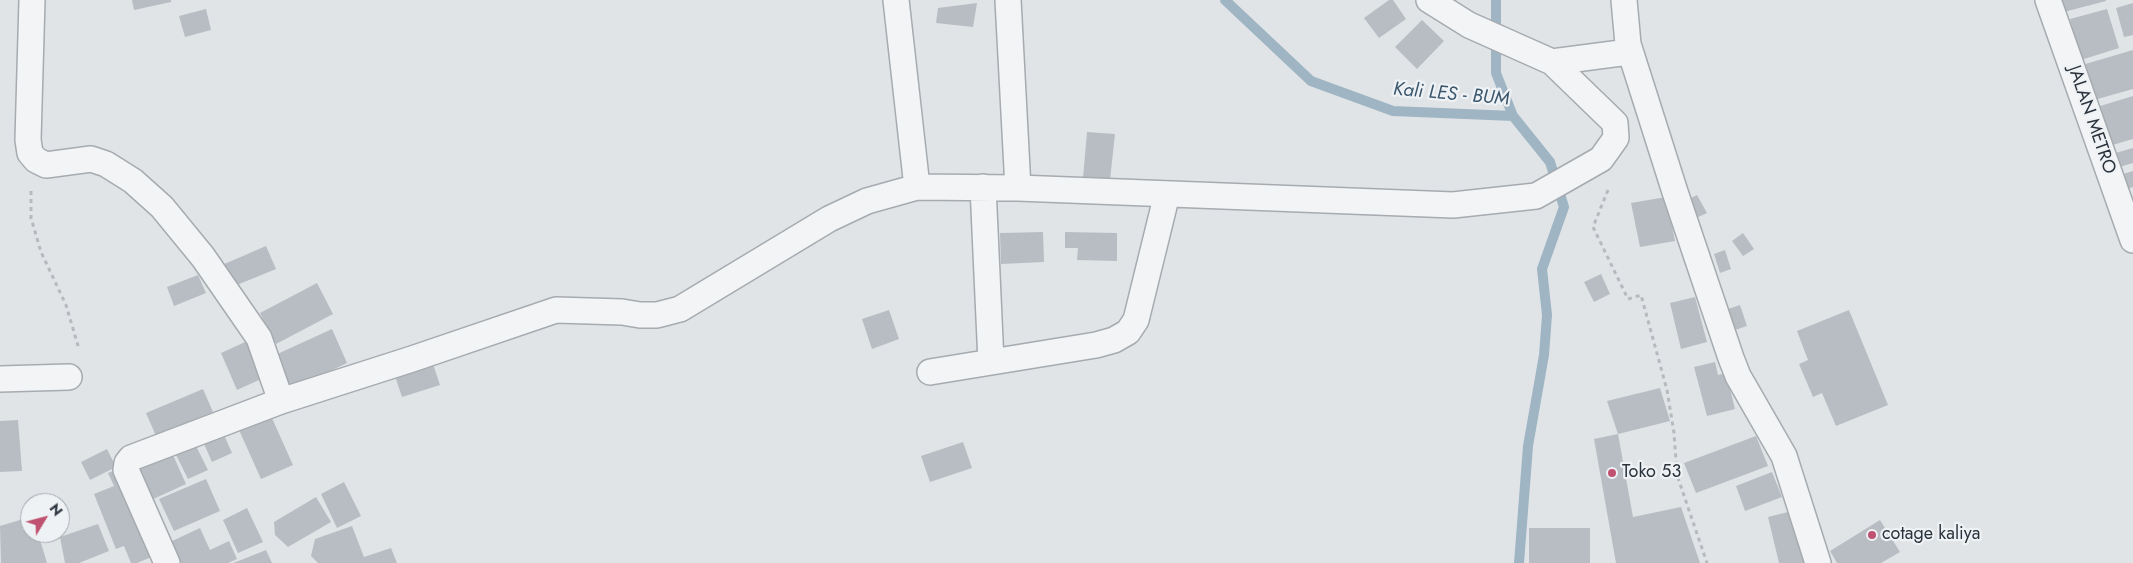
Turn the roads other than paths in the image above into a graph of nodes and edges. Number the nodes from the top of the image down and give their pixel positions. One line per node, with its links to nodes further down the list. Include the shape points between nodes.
1 (32, 0): 19 (street, via 30,153 46,165 91,159 106,164 133,181 162,207 203,257 259,338)
2 (896, 0): 9 (street)
3 (1008, 0): 11 (street)
4 (1429, 0): 8 (street, via 1475,27)
5 (1624, 0): 7 (street)
6 (2048, 0): 12 (street, JALAN METRO)
7 (1628, 44): 8 (street, via 1621,53); 21 (street, via 1731,358 1784,456)
8 (1552, 62): 13 (street, via 1615,123 1616,138 1601,158 1536,196 1453,205)
9 (917, 187): 10 (street); 19 (street, via 867,201 829,219 680,309 657,315 556,310)
10 (983, 187): 11 (street); 15 (street)
11 (1018, 188): 13 (street)
12 (2125, 192): 14 (street, JALAN METRO)
13 (1167, 194): 15 (street, via 1136,320 1128,332 1096,345)
14 (2133, 240)
15 (991, 362): 16 (street)
16 (930, 372)
17 (69, 377): 18 (street)
18 (0, 380)
19 (281, 401): 20 (street, via 131,458 127,463 126,470)
20 (167, 563)
21 (1818, 563)

